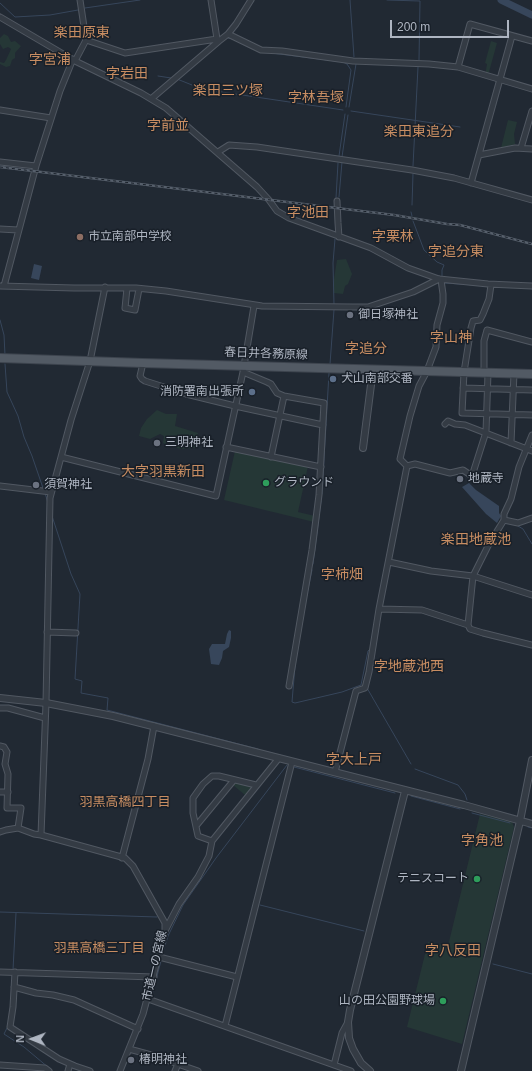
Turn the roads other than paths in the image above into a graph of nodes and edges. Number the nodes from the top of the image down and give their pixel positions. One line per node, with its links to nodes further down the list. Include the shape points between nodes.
1 (80, 0): 7 (street)
2 (211, 0): 8 (street)
3 (251, 0): 5 (street)
4 (0, 17): 10 (street)
5 (228, 34): 8 (street); 11 (street, via 260,50 353,61)
6 (512, 36): 9 (street); 11 (street, via 470,24); 12 (street)
7 (86, 40): 8 (street, via 125,53); 10 (street)
8 (218, 40): 14 (street)
9 (532, 41)
10 (74, 60): 14 (street); 17 (street)
11 (458, 67): 12 (street)
12 (500, 79): 13 (street); 21 (street)
13 (532, 88)
14 (151, 99): 20 (street, via 175,115)
15 (0, 110): 17 (street)
16 (532, 111): 18 (street)
17 (51, 118): 23 (street)
18 (521, 148): 19 (street); 21 (street)
19 (532, 149)
20 (218, 152): 24 (street, via 229,144 257,147 443,175); 29 (street, via 257,187 277,211)
21 (479, 155): 24 (street)
22 (0, 162): 23 (street)
23 (36, 166): 28 (street)
24 (471, 183): 26 (street)
25 (337, 200): 29 (street)
26 (532, 200)
27 (0, 229): 28 (street)
28 (18, 230): 32 (street)
29 (340, 237): 30 (street, via 371,248 408,268)
30 (440, 280): 31 (street); 37 (street, via 368,307); 44 (street, via 443,303 436,325 436,347)
31 (491, 285): 33 (street); 45 (street, via 481,319 473,321)
32 (2, 286): 34 (street)
33 (532, 286)
34 (105, 287): 35 (street); 40 (street)
35 (128, 288): 36 (street); 36 (street, via 125,308 135,310)
36 (139, 289): 37 (street)
37 (254, 306): 42 (street)
38 (532, 342): 46 (street, via 487,330 484,340)
39 (0, 358): 40 (main road, 春日井各務原線)
40 (90, 361): 41 (main road, 春日井各務原線); 70 (street)
41 (143, 363): 42 (main road, 春日井各務原線); 54 (street, via 140,376 145,381)
42 (243, 368): 43 (main road, 春日井各務原線); 53 (street, via 271,384 277,393); 54 (street)
43 (373, 369): 44 (main road, 春日井各務原線); 67 (street)
44 (427, 371): 45 (main road, 春日井各務原線); 72 (street, via 417,394 400,459)
45 (464, 372): 46 (main road, 春日井各務原線); 49 (street)
46 (486, 372): 47 (main road, 春日井各務原線); 50 (street)
47 (514, 373): 48 (main road, 春日井各務原線); 51 (street)
48 (532, 374)
49 (463, 388): 50 (street); 55 (street)
50 (488, 389): 51 (street); 56 (street)
51 (513, 390): 52 (street); 57 (street)
52 (532, 390)
53 (284, 396): 58 (street); 62 (street, via 324,403)
54 (235, 406): 58 (street); 66 (street)
55 (462, 413): 56 (street); 61 (street)
56 (486, 414): 57 (street); 63 (street)
57 (512, 414): 59 (street); 65 (street)
58 (279, 415): 62 (street); 71 (street)
59 (532, 415)
60 (445, 424): 61 (street, via 448,420)
61 (462, 424): 63 (street)
62 (323, 425): 73 (street)
63 (486, 432): 65 (street); 72 (street, via 472,476 463,470 450,472 415,464)
64 (532, 435): 68 (street)
65 (511, 443): 68 (street)
66 (226, 447): 70 (street, via 216,496); 71 (street)
67 (363, 448)
68 (526, 449): 69 (street); 77 (street)
69 (532, 451)
70 (61, 457): 75 (street)
71 (271, 457): 73 (street)
72 (407, 466): 78 (street)
73 (321, 467): 86 (street, via 312,550)
74 (0, 486): 75 (street)
75 (51, 492): 83 (street)
76 (532, 518): 77 (street, via 518,523)
77 (504, 520): 79 (street)
78 (389, 562): 79 (street); 81 (street)
79 (473, 576): 80 (street); 82 (street)
80 (532, 595)
81 (379, 609): 82 (street, via 422,610); 96 (street, via 367,683 365,688 356,691)
82 (468, 624): 85 (street, via 470,629 482,633)
83 (47, 632): 84 (street); 88 (street)
84 (76, 633)
85 (532, 645)
86 (289, 686)
87 (0, 698): 88 (street)
88 (46, 703): 90 (street); 91 (street)
89 (0, 708): 90 (street)
90 (45, 718): 107 (street)
91 (154, 726): 93 (street); 109 (street)
92 (0, 746): 101 (street, via 7,752 5,764)
93 (279, 758): 95 (street); 98 (street)
94 (532, 760): 102 (street)
95 (292, 762): 96 (street); 115 (street)
96 (335, 772): 99 (street)
97 (234, 780): 98 (street); 104 (street); 104 (street, via 212,776 203,784 193,798)
98 (256, 785): 108 (street)
99 (405, 791): 102 (street); 118 (street)
100 (0, 792): 101 (street)
101 (8, 792): 105 (street, via 7,808 21,808)
102 (520, 821): 103 (street); 134 (street)
103 (532, 824)
104 (196, 826): 108 (street, via 198,836)
105 (18, 828): 106 (street); 107 (street, 市道一の宮線)
106 (0, 832)
107 (41, 835): 109 (street, 市道一の宮線)
108 (212, 841): 110 (street, via 209,856)
109 (122, 858): 110 (street, 市道一の宮線, via 133,866 165,923)
110 (165, 931): 111 (street, 市道一の宮線)
111 (159, 957): 114 (street, 市道一の宮線); 115 (street)
112 (0, 972): 113 (street)
113 (15, 972): 114 (street); 116 (street)
114 (154, 977): 117 (street, 市道一の宮線)
115 (237, 977): 119 (street)
116 (14, 987): 120 (street, via 74,1000); 122 (street, via 10,1027)
117 (148, 998): 119 (street); 120 (street, 市道一の宮線)
118 (348, 1022): 125 (street, via 342,1033); 133 (street, via 353,1049 361,1063)
119 (225, 1026): 125 (street)
120 (138, 1029): 121 (street, 市道一の宮線)
121 (129, 1049): 123 (street); 129 (street, 市道一の宮線)
122 (70, 1064): 127 (street); 128 (street)
123 (178, 1064): 130 (street); 131 (street)
124 (0, 1065): 126 (street, via 45,1068)
125 (334, 1065): 132 (street)
126 (49, 1071)
127 (68, 1071)
128 (90, 1071)
129 (120, 1071)
130 (175, 1071)
131 (198, 1071)
132 (351, 1071)
133 (370, 1071)
134 (461, 1071)

